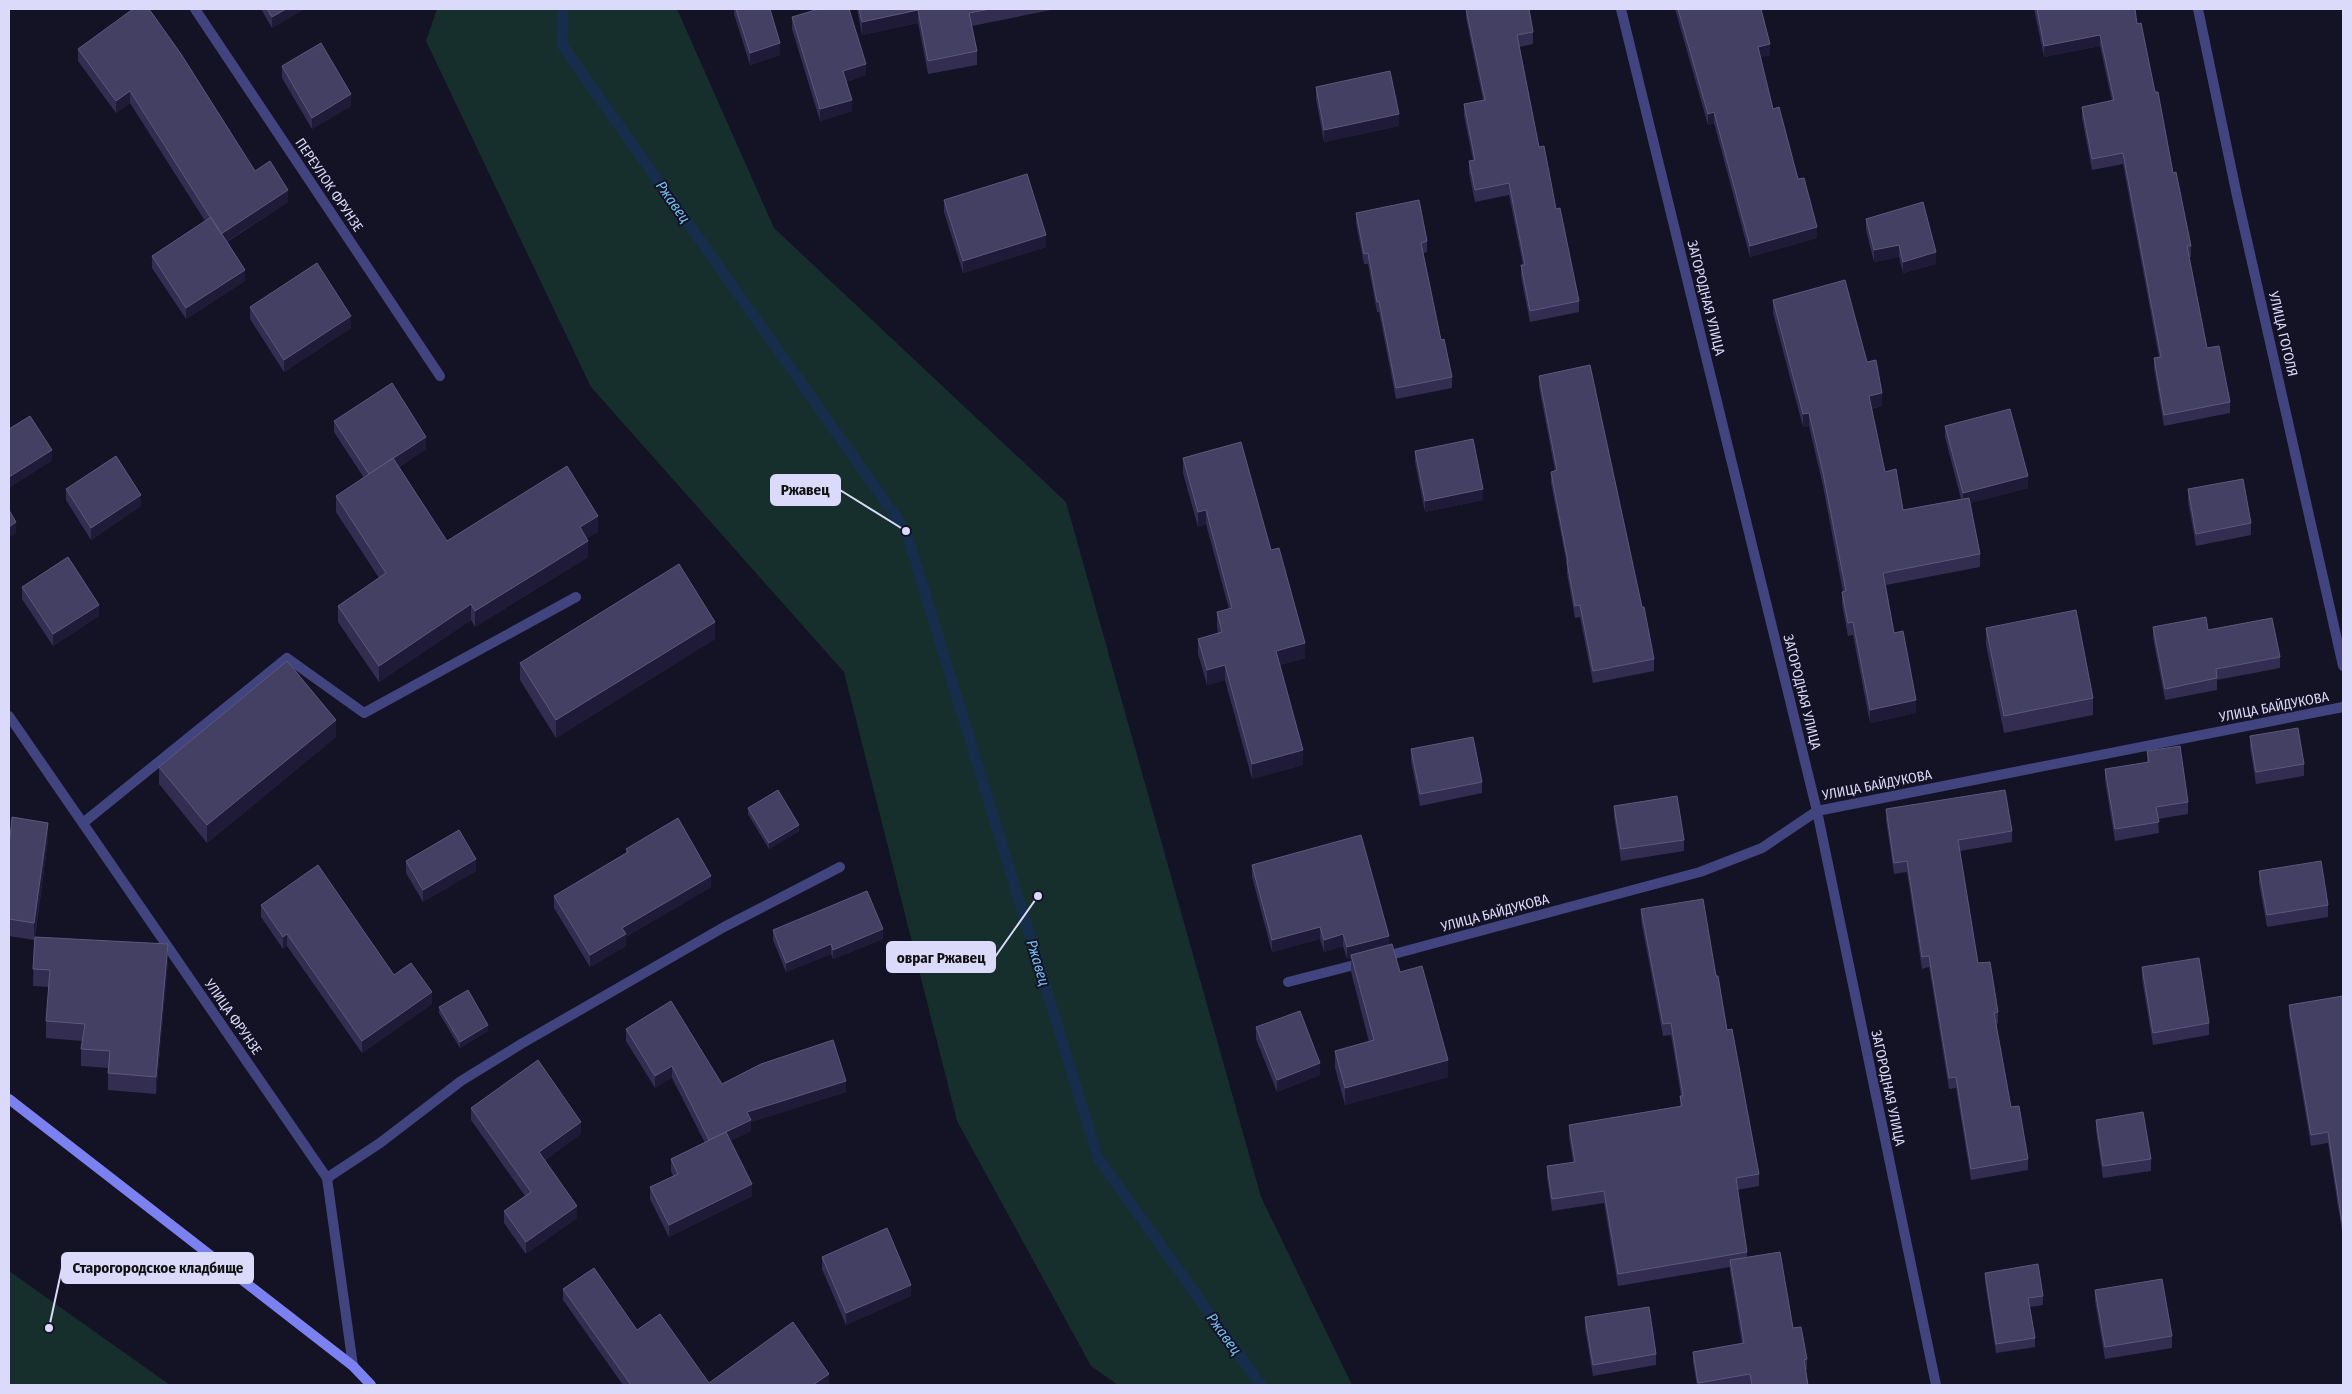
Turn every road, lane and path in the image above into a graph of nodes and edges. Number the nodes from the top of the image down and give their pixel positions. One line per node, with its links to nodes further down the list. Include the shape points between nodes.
1 (195, 9): 4 (street, ПЕРЕУЛОК ФРУНЗЕ)
2 (1621, 9): 9 (street, ЗАГОРОДНАЯ УЛИЦА)
3 (2198, 9): 6 (street, УЛИЦА ГОГОЛЯ)
4 (440, 376)
5 (576, 597): 10 (street, via 364,713 287,658)
6 (2343, 666)
7 (2343, 707): 9 (street, УЛИЦА БАЙДУКОВА)
8 (9, 716): 10 (street, УЛИЦА ФРУНЗЕ)
9 (1816, 811): 12 (street, УЛИЦА БАЙДУКОВА, via 1762,848 1700,872); 17 (street, ЗАГОРОДНАЯ УЛИЦА)
10 (83, 823): 14 (street, УЛИЦА ФРУНЗЕ)
11 (840, 868): 14 (street, via 724,927 521,1044 461,1081)
12 (1288, 982)
13 (9, 1099): 15 (street)
14 (327, 1178): 15 (street, УЛИЦА ФРУНЗЕ)
15 (353, 1366): 16 (street)
16 (371, 1385)
17 (1936, 1385)

